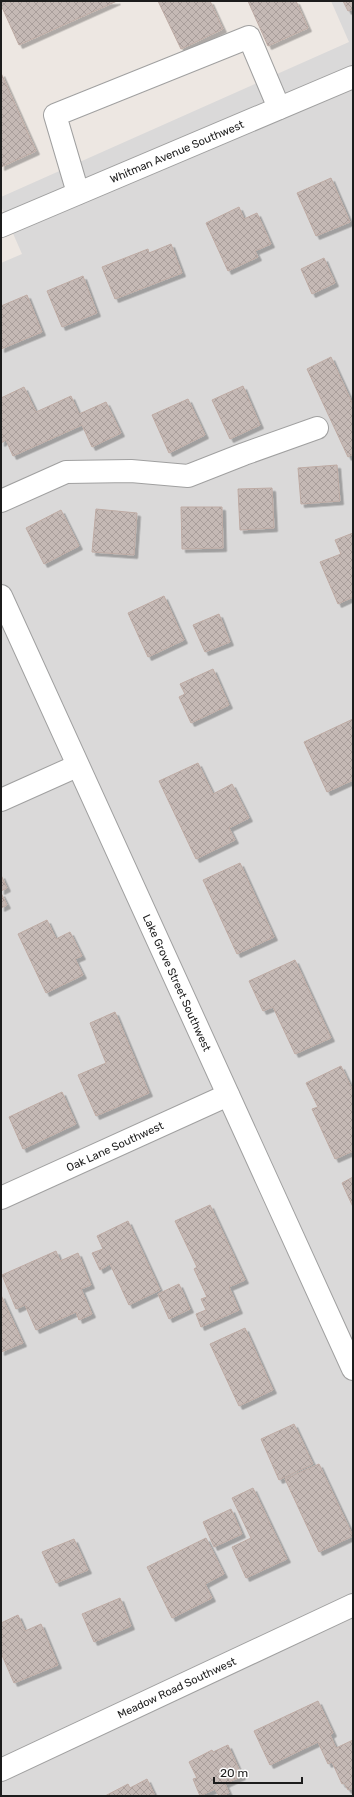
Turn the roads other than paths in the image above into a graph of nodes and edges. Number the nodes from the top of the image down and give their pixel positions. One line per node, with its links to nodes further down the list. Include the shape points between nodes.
1 (353, 77): 2 (street, Whitman Avenue Southwest)
2 (279, 108): 3 (street, Whitman Avenue Southwest); 3 (street, via 249,37 55,115)
3 (78, 193): 4 (street, Whitman Avenue Southwest)
4 (1, 226)
5 (317, 428): 6 (street, via 188,476 131,471 66,472)
6 (1, 501)
7 (1, 596): 8 (street, Lake Grove Street Southwest)
8 (77, 766): 9 (street); 10 (street, Lake Grove Street Southwest)
9 (1, 800)
10 (228, 1095): 11 (street, Oak Lane Southwest); 12 (street, Lake Grove Street Southwest)
11 (1, 1198)
12 (353, 1369)
13 (353, 1605): 14 (street, Meadow Road Southwest)
14 (1, 1770)

